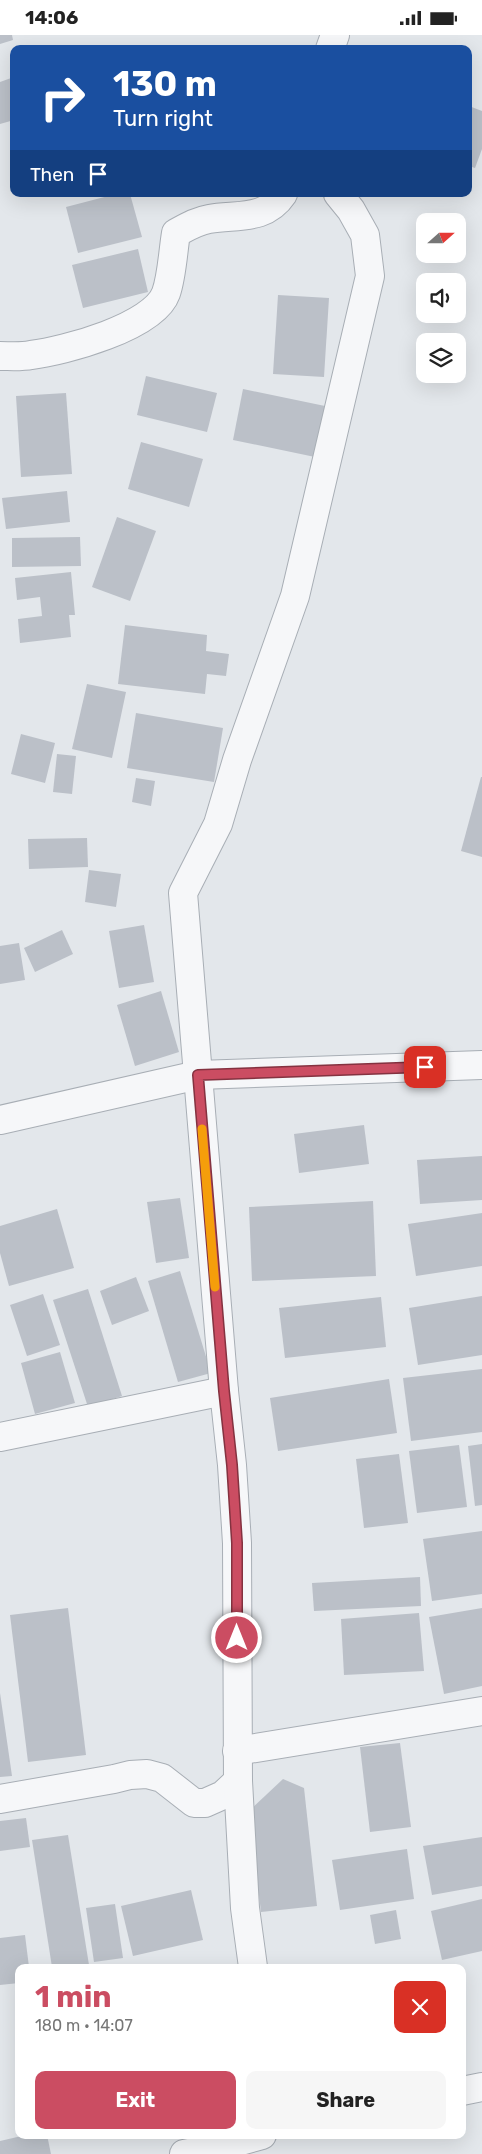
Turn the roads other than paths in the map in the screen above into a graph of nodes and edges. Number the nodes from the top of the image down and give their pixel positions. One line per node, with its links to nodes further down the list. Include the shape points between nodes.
1 (281, 197): 3 (street, via 255,215 208,219 176,233 166,294 154,311 136,323 56,350 29,356)
2 (340, 197): 5 (street, via 365,235 370,276 295,597 237,760 218,824 183,893)
3 (0, 356)
4 (482, 1065): 5 (street)
5 (198, 1075): 6 (street); 7 (street)
6 (0, 1120)
7 (224, 1391): 8 (street); 10 (street, via 237,1543)
8 (0, 1437)
9 (482, 1711): 10 (street)
10 (237, 1751): 11 (street)
11 (238, 1781): 12 (street, via 223,1795 205,1803 194,1803 162,1778 146,1774); 13 (street, via 245,1909)
12 (0, 1799)
13 (253, 1964)
14 (482, 2087): 15 (street)
15 (466, 2090)
16 (252, 2139): 17 (street)
17 (220, 2151): 18 (street)
18 (184, 2154)

